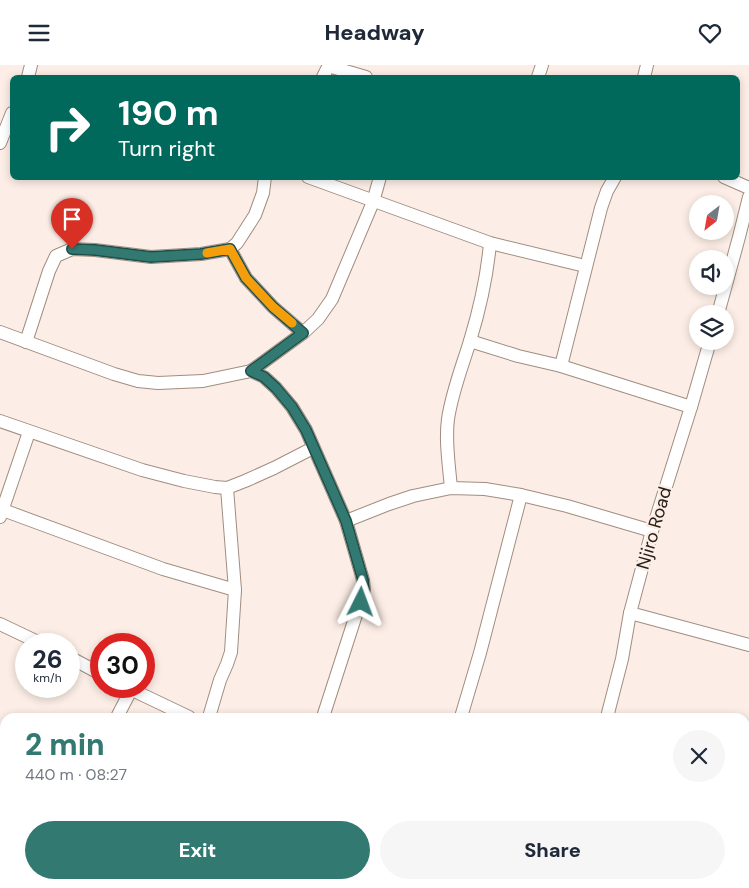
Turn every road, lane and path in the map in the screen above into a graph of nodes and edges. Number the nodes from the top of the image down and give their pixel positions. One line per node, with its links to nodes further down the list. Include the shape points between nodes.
1 (330, 65): 2 (street)
2 (358, 75)
3 (10, 118): 4 (street)
4 (0, 143)
5 (265, 180): 15 (street, via 255,215)
6 (316, 180): 12 (street)
7 (379, 180): 12 (street)
8 (614, 180): 16 (street, via 601,208)
9 (731, 180): 10 (street)
10 (749, 188)
11 (749, 197): 13 (street)
12 (373, 202): 14 (street); 19 (street, via 332,299)
13 (744, 238): 17 (street)
14 (490, 243): 16 (street); 20 (street, via 488,271)
15 (230, 249): 19 (street, via 246,278); 21 (street, via 151,257 72,249 56,256)
16 (585, 266): 23 (street)
17 (721, 305)
18 (0, 332): 21 (street)
19 (303, 333): 24 (street)
20 (470, 341): 23 (street); 30 (street, via 448,419)
21 (26, 342): 24 (street, via 138,381 203,381)
22 (707, 350): 25 (street, Njiro Road)
23 (560, 367): 25 (street)
24 (251, 371): 28 (street, via 264,377 292,407)
25 (691, 407): 34 (street, Njiro Road)
26 (0, 421): 27 (street)
27 (29, 432): 29 (street, via 142,470); 32 (street)
28 (313, 449): 29 (street); 33 (street)
29 (227, 488): 35 (street)
30 (451, 488): 31 (street); 33 (street, via 413,496)
31 (521, 495): 34 (street); 46 (street)
32 (2, 513): 35 (street, via 163,569)
33 (346, 521): 45 (street, via 364,590)
34 (652, 531): 36 (street, Njiro Road)
35 (235, 590): 44 (street, via 230,652)
36 (630, 613): 39 (street); 47 (street, Njiro Road)
37 (0, 624): 38 (street)
38 (19, 633)
39 (749, 645)
40 (124, 698): 42 (street)
41 (149, 698): 43 (street)
42 (119, 713)
43 (181, 713)
44 (210, 713)
45 (324, 713)
46 (461, 713)
47 (607, 713)

